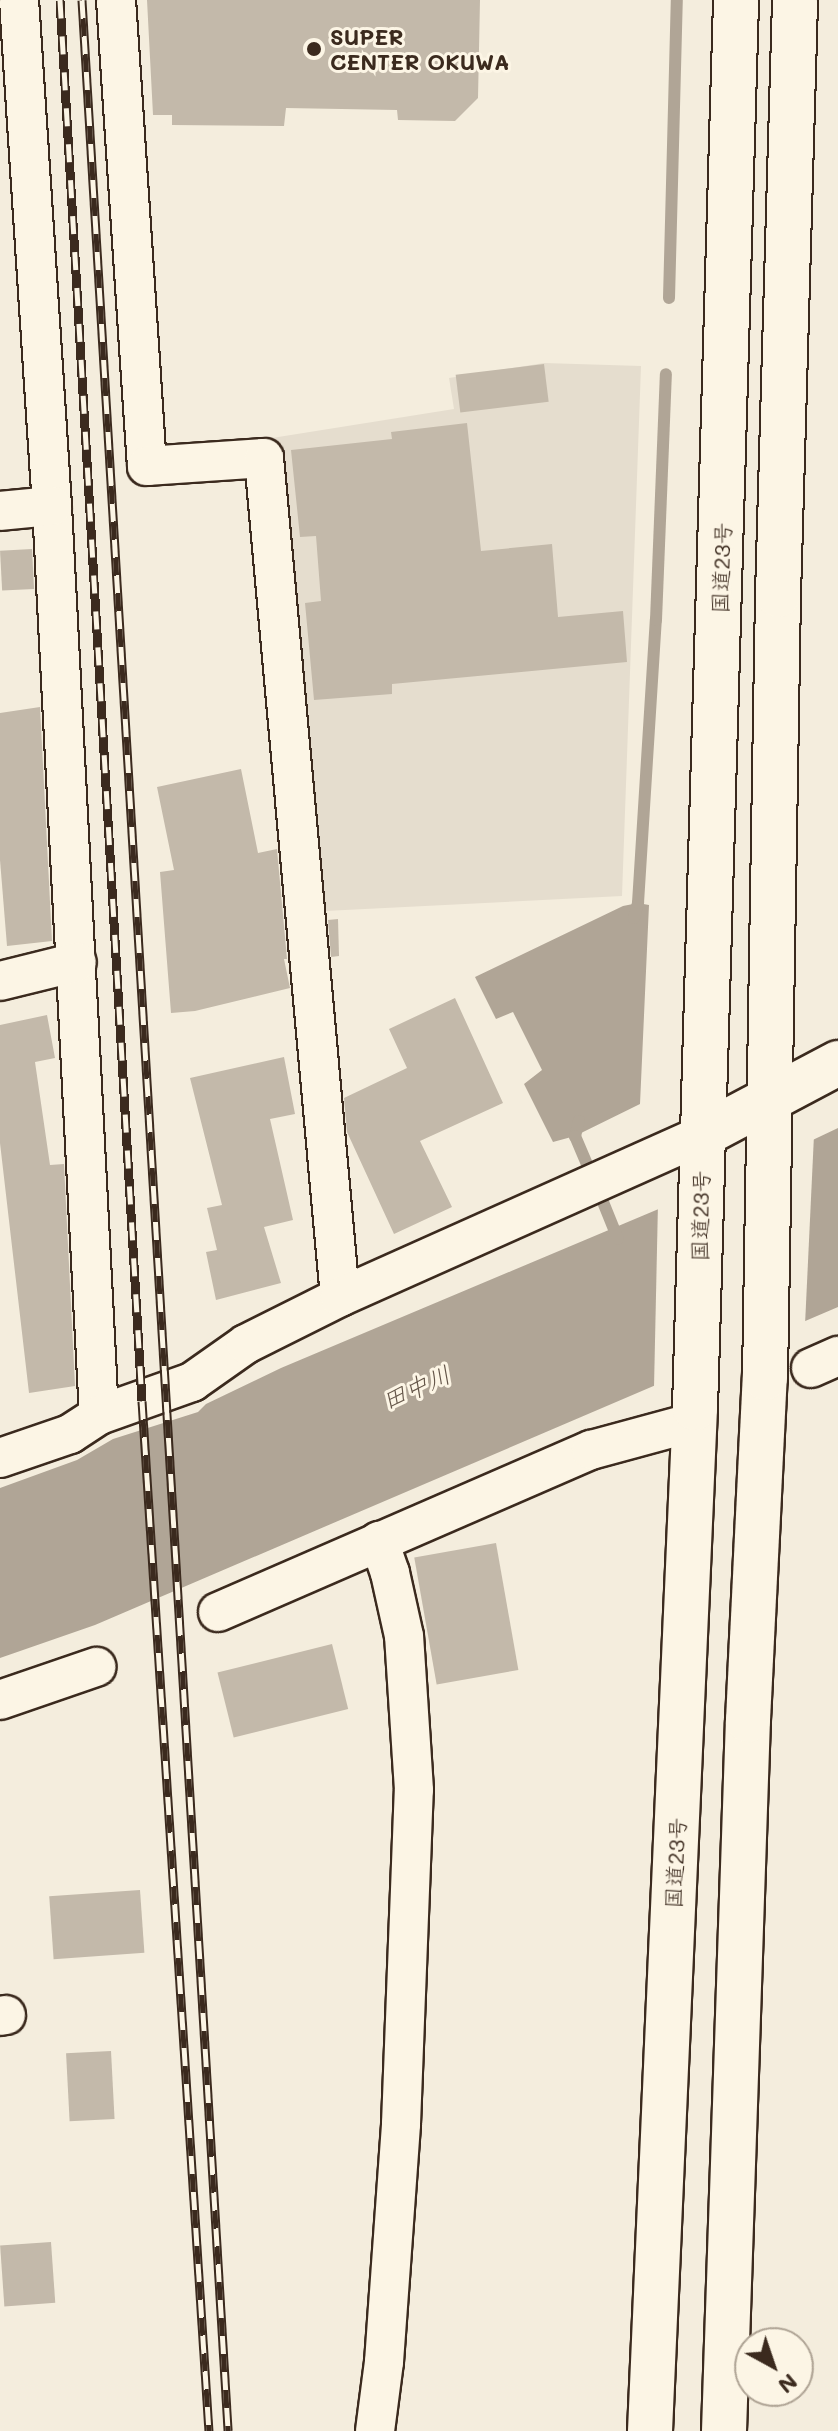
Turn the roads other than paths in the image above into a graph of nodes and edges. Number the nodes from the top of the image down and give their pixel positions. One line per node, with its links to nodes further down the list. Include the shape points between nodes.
1 (19, 0): 5 (street)
2 (116, 0): 12 (street, via 147,466 264,458)
3 (736, 0): 11 (main road, 国道23号)
4 (795, 0): 10 (main road)
5 (52, 506): 6 (street); 7 (street)
6 (0, 511)
7 (77, 962): 8 (street); 13 (street)
8 (0, 981)
9 (838, 1063): 10 (main road)
10 (769, 1109): 11 (main road); 22 (main road, via 765,1378)
11 (703, 1142): 12 (street); 14 (main road, 国道23号)
12 (340, 1297): 13 (street, via 246,1344 192,1382)
13 (99, 1415): 15 (street, via 70,1434)
14 (695, 1415): 16 (street, via 591,1450); 21 (main road, 国道23号)
15 (0, 1458)
16 (379, 1541): 17 (street); 20 (street, via 404,1636 414,1790 401,2124)
17 (218, 1612)
18 (96, 1667): 19 (street)
19 (0, 1700)
20 (375, 2431)
21 (650, 2431)
22 (724, 2431)

